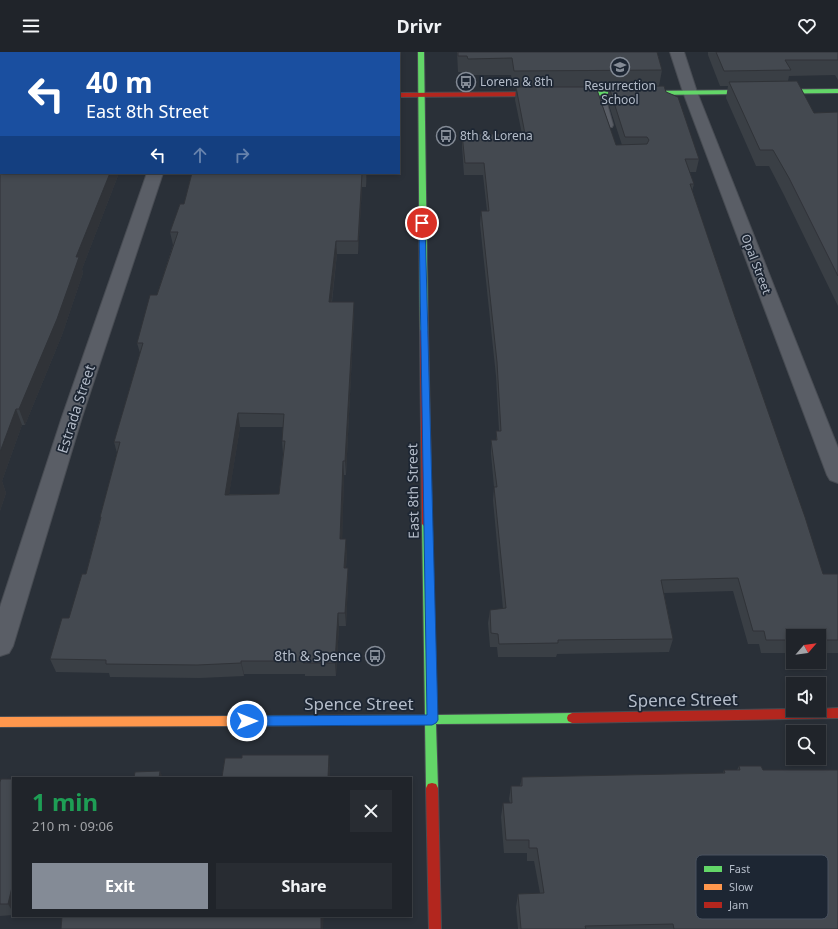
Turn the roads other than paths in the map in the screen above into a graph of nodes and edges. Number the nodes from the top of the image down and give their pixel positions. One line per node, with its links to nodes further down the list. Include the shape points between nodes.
1 (421, 52): 6 (main road, East 8th Street)
2 (677, 52): 4 (street, Opal Street)
3 (838, 91): 4 (main road)
4 (690, 92): 5 (main road); 10 (street, Opal Street)
5 (599, 93): 6 (main road); 8 (lane)
6 (420, 94): 7 (main road); 13 (main road, East 8th Street)
7 (400, 95)
8 (611, 132)
9 (155, 174): 11 (street, Estrada Street, via 72,417)
10 (838, 475)
11 (0, 646)
12 (838, 713): 13 (main road, Spence Street)
13 (432, 720): 14 (main road, Spence Street); 15 (main road, East 8th Street)
14 (0, 722)
15 (435, 929)

